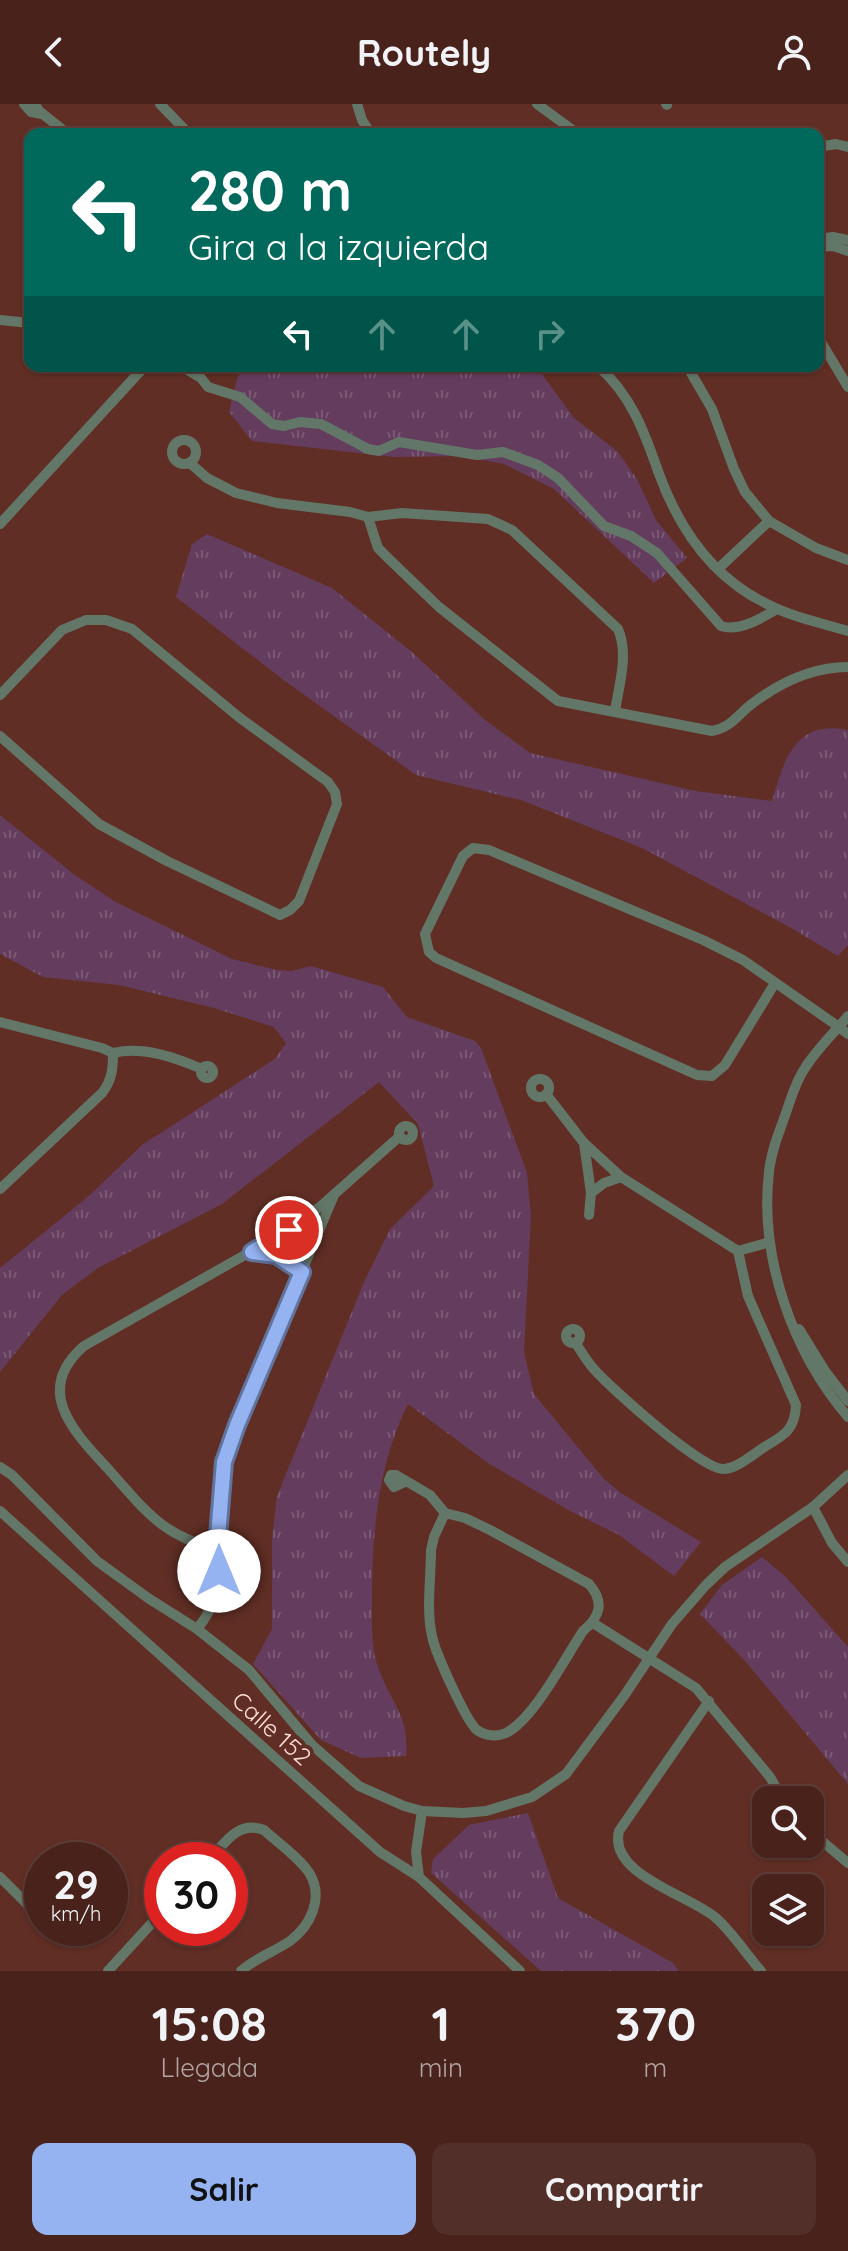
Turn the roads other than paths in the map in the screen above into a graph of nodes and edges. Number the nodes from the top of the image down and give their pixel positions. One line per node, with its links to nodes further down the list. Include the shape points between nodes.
1 (24, 104): 6 (street)
2 (35, 104): 6 (street)
3 (160, 104): 8 (street)
4 (357, 104): 9 (street)
5 (537, 104): 10 (street)
6 (44, 115): 7 (street)
7 (60, 128)
8 (183, 128)
9 (367, 128)
10 (570, 128)
11 (824, 146): 12 (street)
12 (848, 147)
13 (824, 240): 14 (street)
14 (846, 246): 15 (street)
15 (824, 247)
16 (0, 320): 17 (street)
17 (24, 322)
18 (824, 347): 23 (street)
19 (136, 372): 27 (street)
20 (191, 372): 30 (street, via 208,387 240,397 272,424 321,424 368,449 379,451 399,442 515,456 558,478 604,526 657,553 721,626 740,626)
21 (603, 372): 29 (street, via 631,403 674,514)
22 (690, 372): 26 (street, via 712,409 745,492)
23 (848, 387)
24 (190, 463): 25 (street, via 236,493)
25 (368, 517): 34 (street, via 378,548 439,607 531,682 558,701); 34 (street, via 402,513 488,519 512,530 618,629 623,658)
26 (769, 521): 28 (street); 29 (street)
27 (0, 524)
28 (848, 560)
29 (718, 569): 30 (street)
30 (777, 609): 31 (street)
31 (848, 631)
32 (848, 667): 34 (street, via 826,668 785,683 722,730)
33 (0, 695): 35 (street, via 62,630 86,620 106,620 132,629 328,782 337,804 299,901 280,915 99,824)
34 (615, 711)
35 (0, 736)
36 (775, 983): 36 (street, via 725,1065 712,1076 697,1075 436,958 425,934 463,856 473,848 489,850 703,940); 39 (street)
37 (848, 1016): 39 (street)
38 (0, 1022): 40 (street)
39 (844, 1030): 50 (street, via 804,1070 778,1133 769,1172)
40 (113, 1053): 41 (street, via 150,1052); 46 (street, via 110,1083 102,1093)
41 (202, 1069)
42 (546, 1094): 44 (street)
43 (400, 1136): 48 (street)
44 (584, 1143): 45 (street); 47 (street)
45 (621, 1177): 47 (street); 51 (street)
46 (0, 1189)
47 (591, 1193): 49 (street)
48 (334, 1194): 52 (street); 53 (street)
49 (589, 1215)
50 (770, 1242): 51 (street); 54 (street)
51 (738, 1251): 55 (street, via 748,1296 796,1405 786,1434 731,1468 700,1460 612,1388)
52 (252, 1252): 53 (street, via 276,1255); 64 (street, via 84,1346 62,1374 61,1397 78,1438 166,1529)
53 (302, 1272): 64 (street, via 224,1462)
54 (788, 1310): 56 (street); 57 (street, via 812,1369)
55 (575, 1342)
56 (848, 1401)
57 (848, 1417)
58 (0, 1467): 67 (street, via 97,1561)
59 (848, 1475): 61 (street)
60 (405, 1482): 63 (street, via 430,1495)
61 (813, 1507): 65 (street); 68 (street, via 725,1567 672,1624)
62 (0, 1511): 76 (street, Calle 152, via 380,1852)
63 (445, 1513): 66 (street, via 490,1530 589,1584 600,1599); 66 (street, via 431,1550 432,1636 444,1671 476,1729 498,1735 519,1724)
64 (217, 1549): 67 (street, via 217,1593)
65 (848, 1562)
66 (593, 1623): 68 (street)
67 (197, 1629): 71 (street, via 249,1670 312,1745 359,1786)
68 (650, 1657): 69 (street); 71 (street, via 566,1774 550,1786 486,1811)
69 (709, 1701): 70 (street); 82 (street, via 619,1831 618,1846 632,1868 718,1920)
70 (775, 1786)
71 (422, 1811): 76 (street, via 416,1852)
72 (226, 1842): 80 (street, via 242,1828 264,1830 311,1875 315,1892 314,1912 305,1928)
73 (824, 1843): 74 (street)
74 (848, 1863)
75 (0, 1877): 77 (street)
76 (419, 1877): 81 (street, Calle 152)
77 (24, 1901)
78 (144, 1932): 79 (street)
79 (108, 1971)
80 (241, 1971)
81 (520, 1971)
82 (761, 1971)

